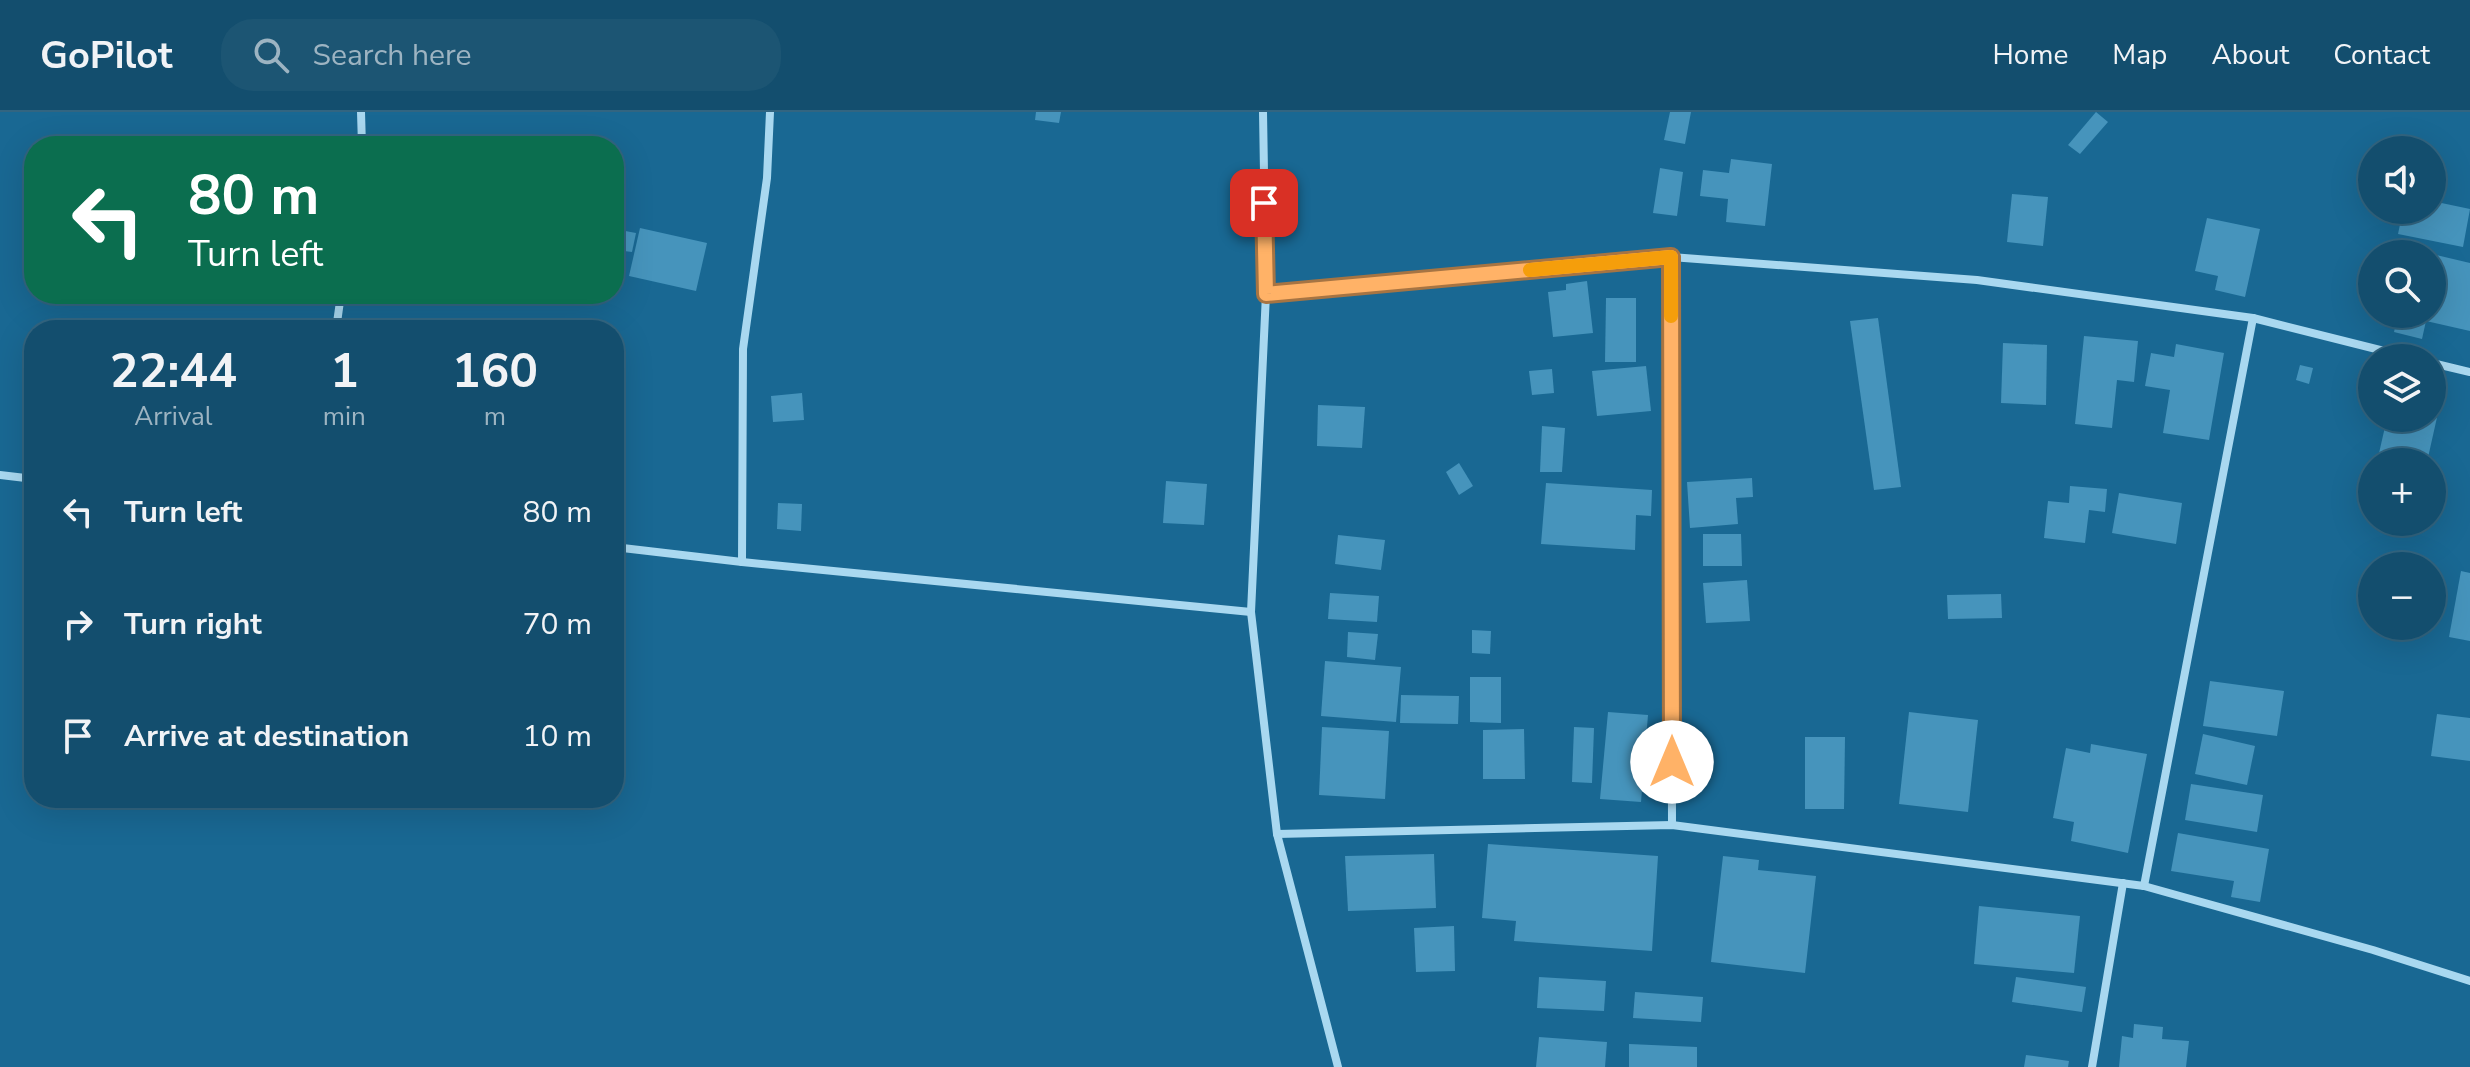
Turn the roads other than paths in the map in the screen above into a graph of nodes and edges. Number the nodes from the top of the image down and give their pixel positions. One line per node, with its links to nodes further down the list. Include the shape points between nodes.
1 (361, 112): 4 (street)
2 (770, 112): 14 (street, via 767,178 743,349)
3 (1263, 112): 6 (street)
4 (362, 136)
5 (1671, 257): 6 (street); 7 (street, via 1977,280); 16 (street)
6 (1266, 294): 15 (street)
7 (2253, 318): 8 (street); 19 (street)
8 (2358, 344)
9 (2446, 366): 10 (street)
10 (2470, 372)
11 (0, 475): 12 (street)
12 (24, 478)
13 (624, 548): 14 (street)
14 (742, 562): 15 (street)
15 (1251, 612): 17 (street)
16 (1672, 825): 17 (street); 18 (street)
17 (1277, 834): 21 (street)
18 (2123, 883): 19 (street); 22 (street)
19 (2144, 886): 20 (street)
20 (2470, 981)
21 (1338, 1067)
22 (2092, 1067)

